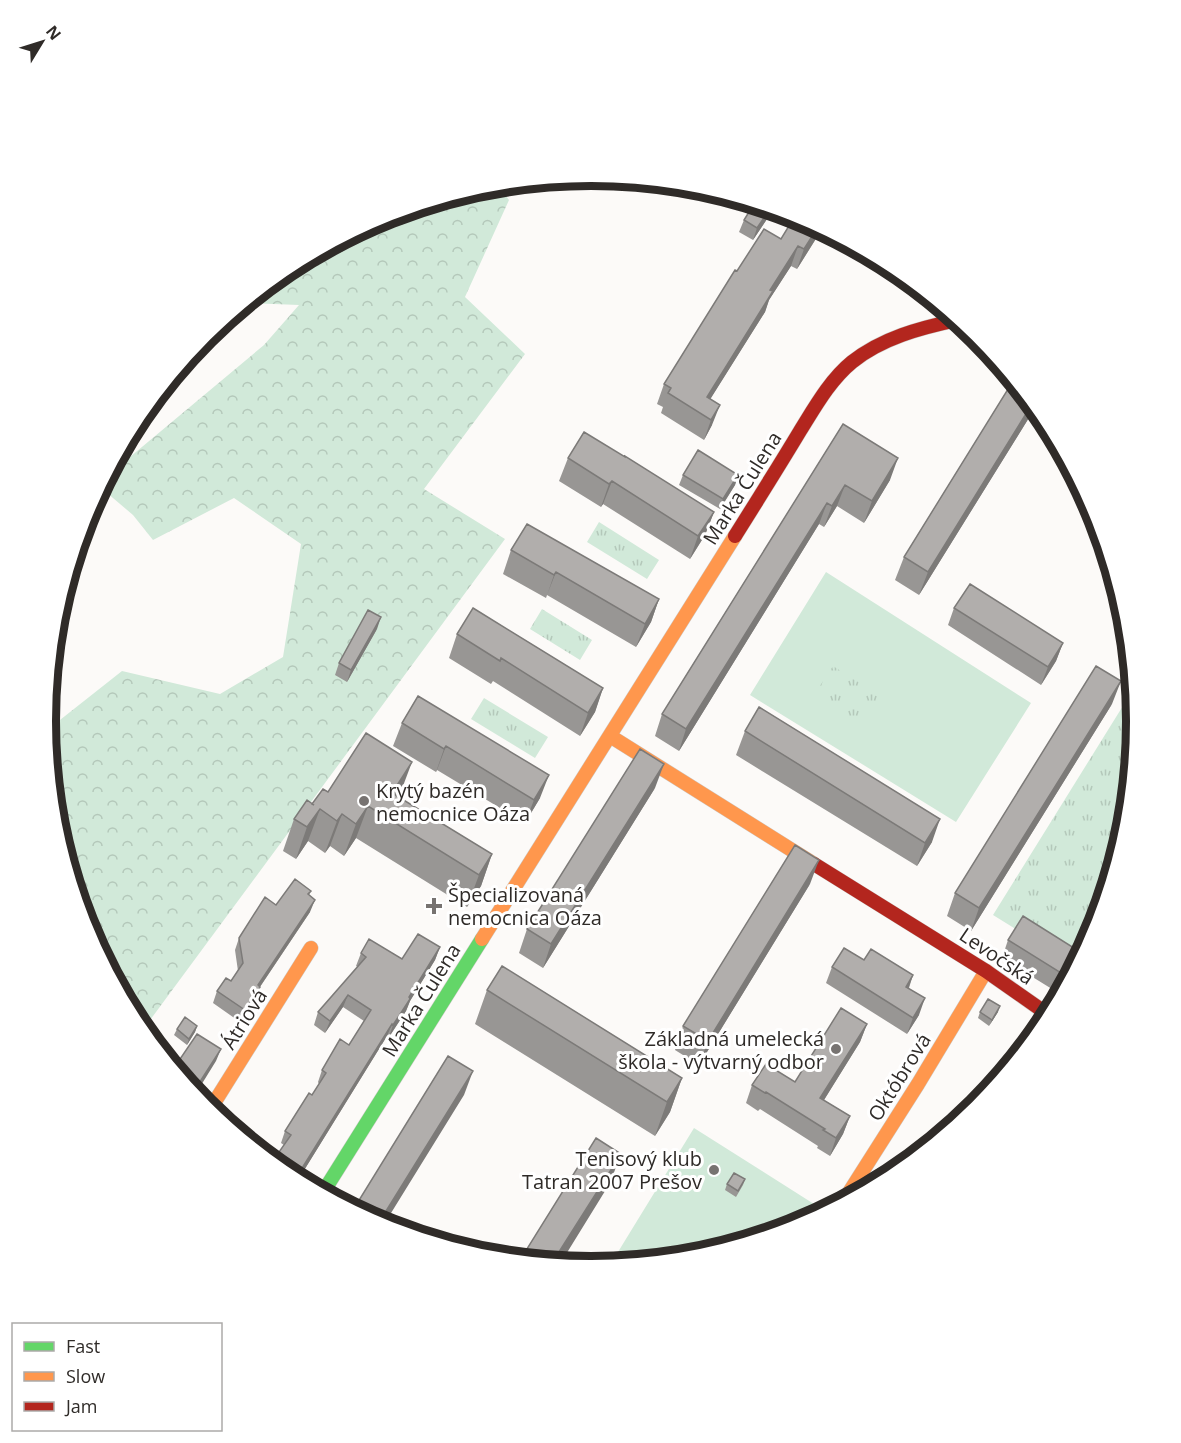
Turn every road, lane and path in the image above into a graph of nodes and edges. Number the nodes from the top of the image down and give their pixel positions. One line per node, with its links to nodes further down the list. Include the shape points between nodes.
1 (947, 323): 2 (street, Marka Čulena, via 878,345 840,374)
2 (610, 736): 4 (street, Levočská); 7 (street, Marka Čulena)
3 (311, 948): 6 (street, Átriová)
4 (986, 971): 5 (street, Levočská); 8 (street, Októbrová)
5 (1041, 1010)
6 (214, 1102)
7 (327, 1187)
8 (852, 1188)

